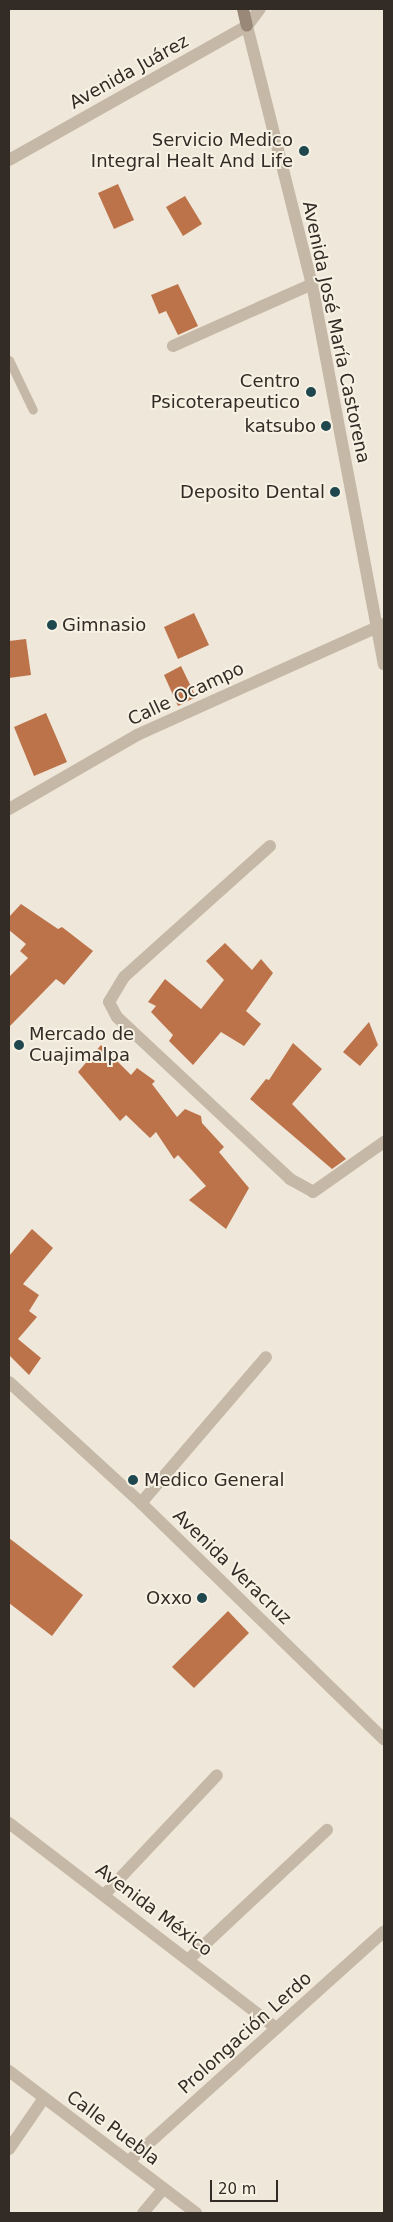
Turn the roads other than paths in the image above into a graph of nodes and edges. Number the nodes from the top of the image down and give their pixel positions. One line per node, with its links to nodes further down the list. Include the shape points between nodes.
1 (243, 9): 3 (main road, Avenida José María Castorena)
2 (260, 9): 3 (street, Avenida Juárez)
3 (247, 26): 4 (street, Avenida Juárez); 5 (street, Avenida José María Castorena)
4 (9, 160)
5 (312, 284): 6 (street); 9 (street, Avenida José María Castorena)
6 (173, 346)
7 (9, 360): 8 (lane)
8 (33, 410)
9 (380, 626): 10 (street, Avenida José María Castorena); 11 (street, Calle Ocampo, via 137,735)
10 (384, 664)
11 (9, 809)
12 (270, 846): 13 (street, via 124,977 108,1002 117,1017 290,1179 313,1192)
13 (384, 1142)
14 (266, 1357): 16 (street)
15 (9, 1382): 16 (street, Avenida Veracruz)
16 (141, 1503): 17 (street, Avenida Veracruz)
17 (384, 1739)
18 (217, 1775): 21 (street)
19 (9, 1823): 21 (street, Avenida México)
20 (327, 1830): 23 (street)
21 (105, 1894): 23 (street, Avenida México)
22 (384, 1931): 24 (street, Prolongación Lerdo)
23 (190, 1959): 24 (street, Avenida México)
24 (276, 2028): 28 (street, Prolongación Lerdo)
25 (9, 2071): 26 (street, Calle Puebla)
26 (44, 2098): 27 (street); 28 (street, Calle Puebla)
27 (9, 2150)
28 (129, 2161): 29 (street, Calle Puebla)
29 (163, 2189): 30 (street); 31 (street, Calle Puebla)
30 (143, 2213)
31 (196, 2213)

